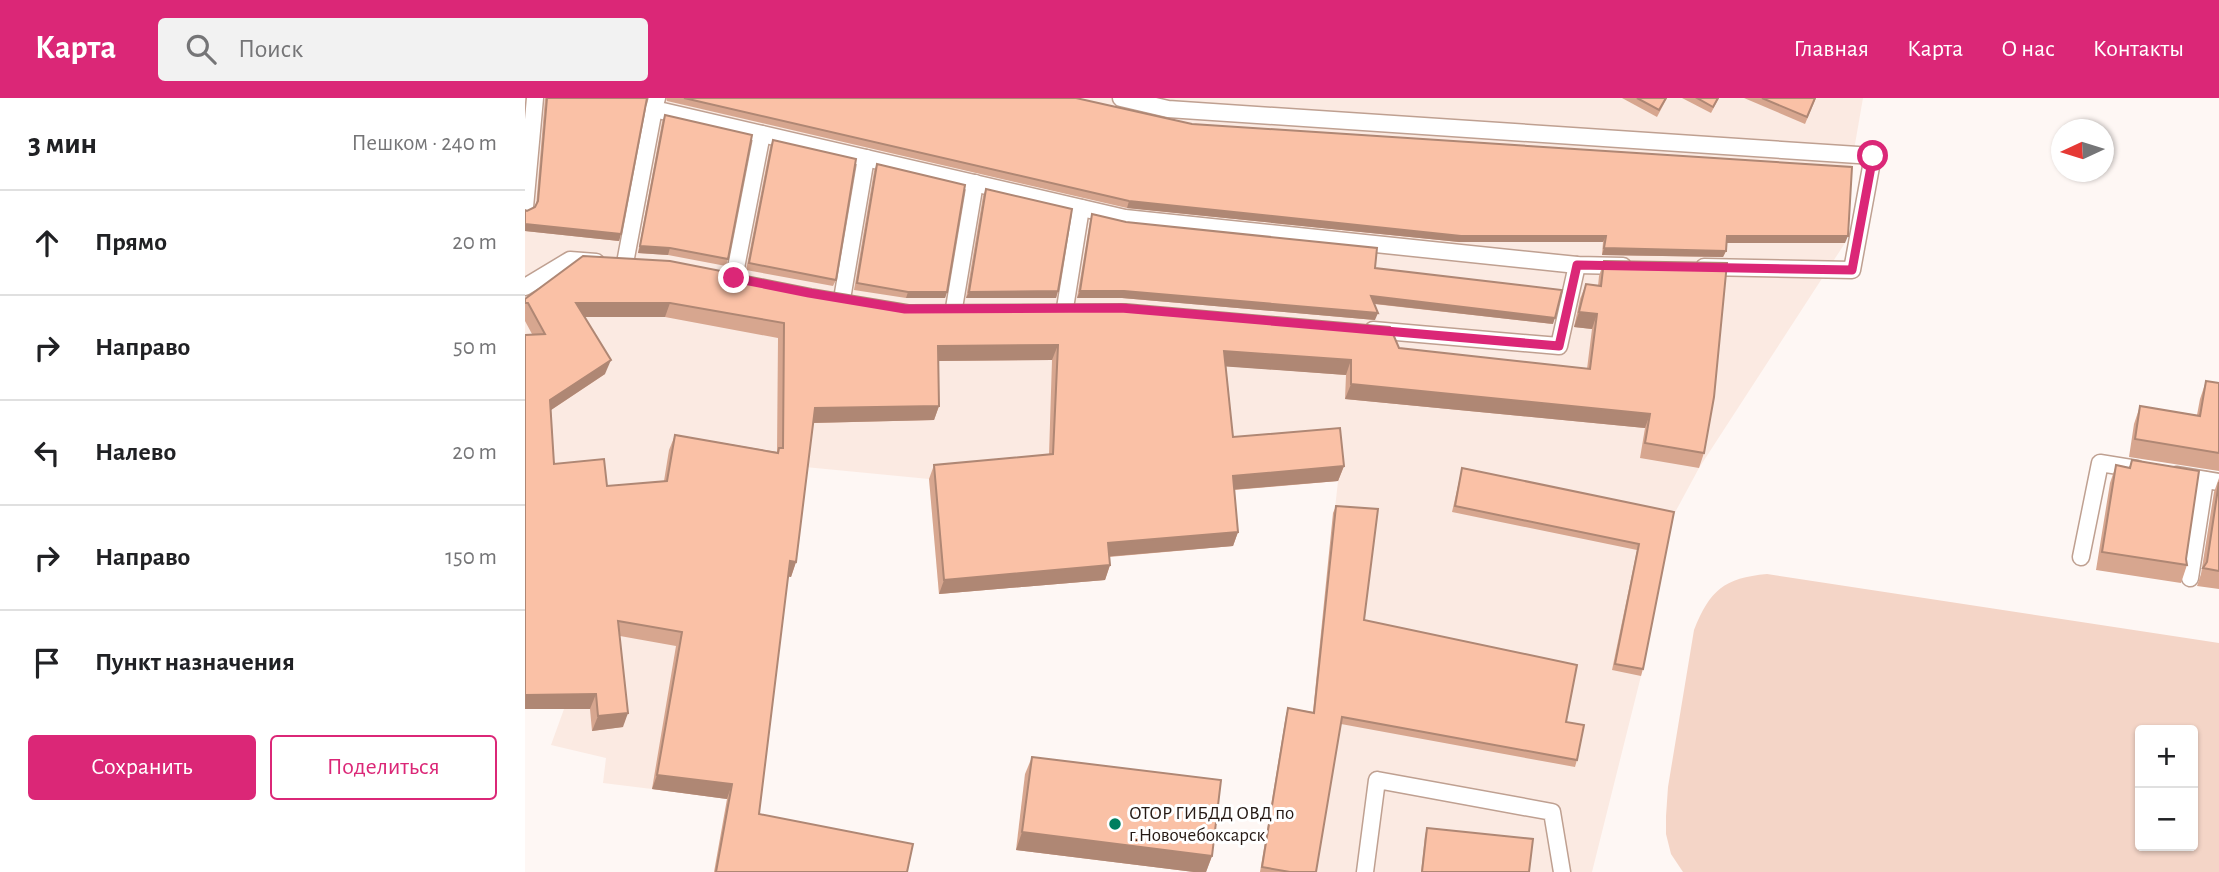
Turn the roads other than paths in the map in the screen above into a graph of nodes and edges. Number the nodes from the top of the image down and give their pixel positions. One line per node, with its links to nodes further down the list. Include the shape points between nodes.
1 (535, 98): 7 (lane)
2 (1121, 98): 11 (lane, via 1168,110 1873,156 1852,270)
3 (655, 104): 4 (lane); 13 (lane, via 632,264 571,260)
4 (762, 134): 5 (lane); 12 (lane)
5 (866, 158): 6 (lane); 14 (lane)
6 (975, 183): 8 (lane); 15 (lane)
7 (525, 207)
8 (1081, 208): 9 (lane, via 1125,218); 16 (lane)
9 (1577, 265): 10 (lane); 17 (lane, via 1559,346)
10 (1632, 266)
11 (1687, 267)
12 (734, 278)
13 (525, 287)
14 (842, 299)
15 (954, 308)
16 (1065, 308)
17 (1354, 328)
18 (2212, 481): 19 (lane, via 2100,463); 20 (lane)
19 (2081, 556)
20 (2190, 578)
21 (1365, 872): 22 (lane, via 1377,780 1552,812)
22 (1562, 872)

